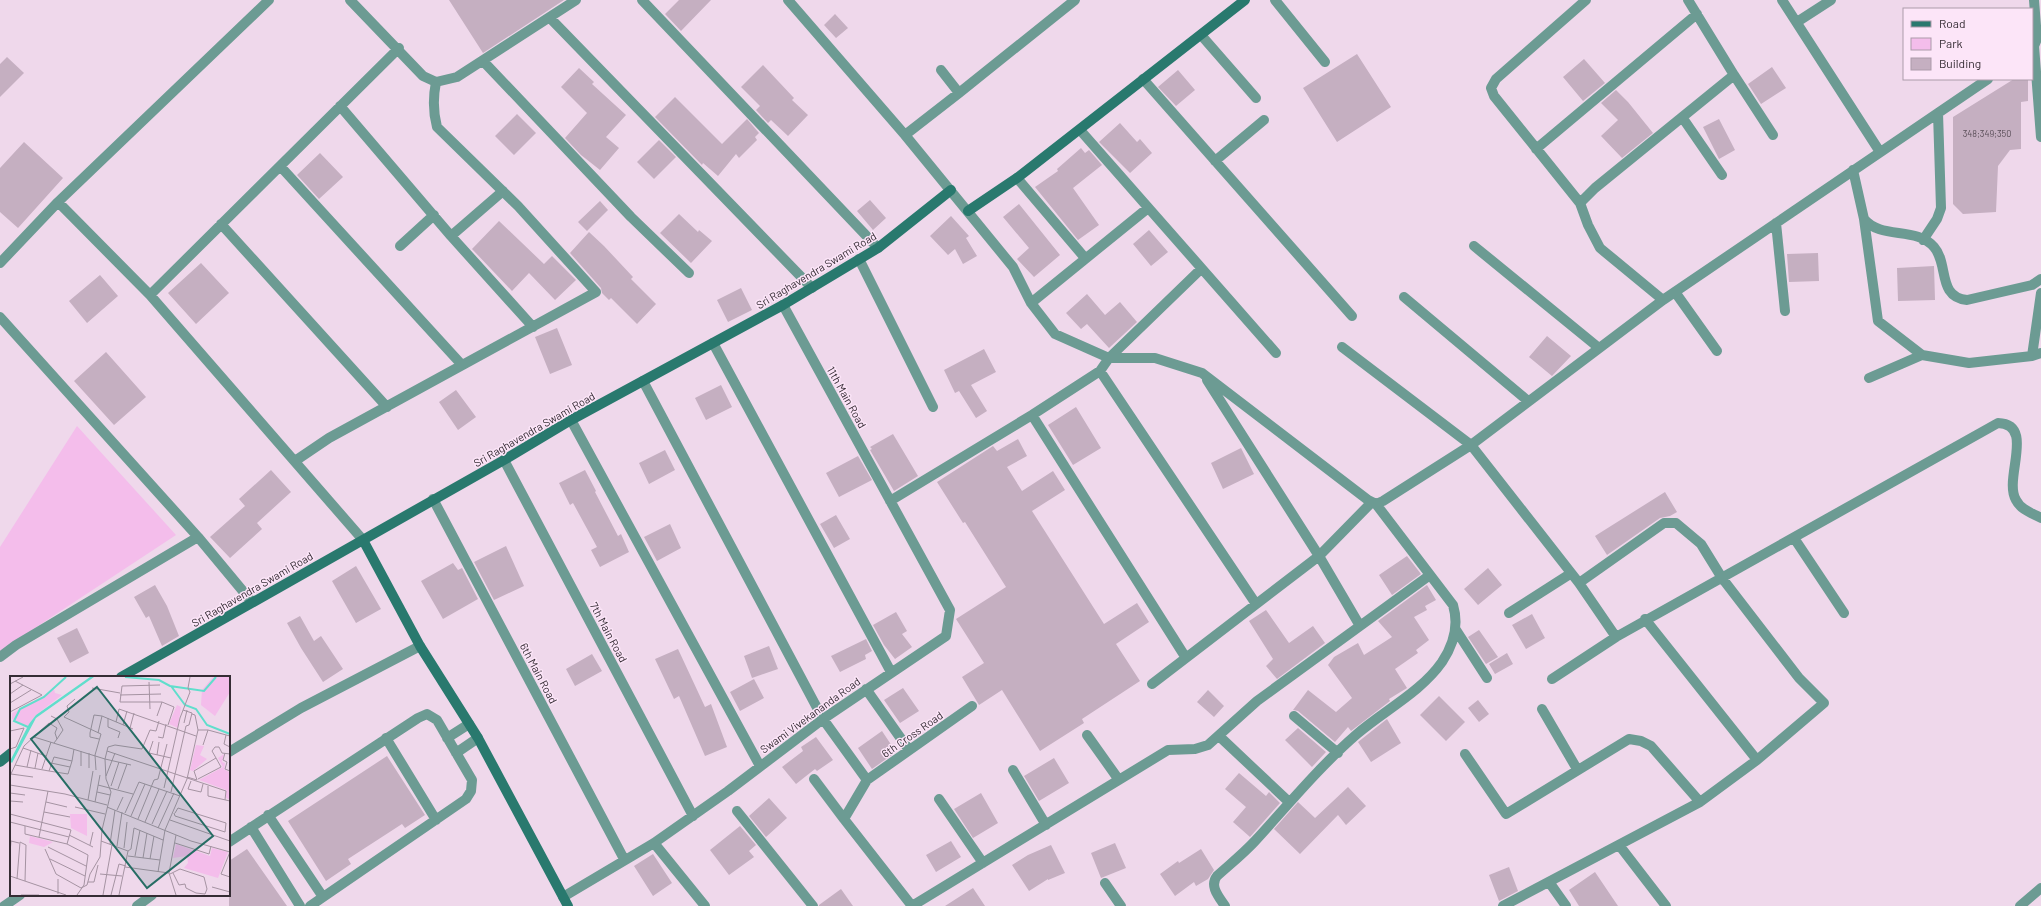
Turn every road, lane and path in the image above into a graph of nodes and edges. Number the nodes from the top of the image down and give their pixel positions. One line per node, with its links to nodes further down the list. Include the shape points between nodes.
1 (269, 0): 47 (street)
2 (343, 0): 14 (street)
3 (576, 0): 16 (street)
4 (642, 0): 59 (street)
5 (788, 0): 35 (street)
6 (1075, 0): 28 (street)
7 (1245, 0): 18 (street)
8 (1275, 0): 22 (street)
9 (1586, 0): 38 (street, via 1496,79 1491,88 1494,96)
10 (1688, 0): 15 (street)
11 (1782, 0): 17 (street)
12 (1831, 0): 17 (street)
13 (2034, 0): 19 (street, via 2037,39)
14 (352, 2): 20 (street)
15 (1697, 14): 24 (street); 38 (street)
16 (550, 18): 21 (street); 66 (street)
17 (1797, 22): 39 (street)
18 (1201, 35): 25 (street); 29 (street)
19 (2033, 47): 37 (street)
20 (399, 48): 27 (street, via 423,76); 30 (street)
21 (483, 61): 27 (street, via 457,77); 64 (street, via 631,217)
22 (1325, 62)
23 (941, 70): 28 (street)
24 (1734, 75): 32 (street); 36 (street)
25 (1143, 79): 34 (street); 40 (street)
26 (1987, 80): 31 (street)
27 (436, 82): 46 (street, via 433,94 437,127)
28 (960, 94): 35 (street)
29 (1256, 98)
30 (340, 106): 41 (street); 51 (street)
31 (1938, 113): 39 (street); 56 (street, via 1941,208)
32 (1682, 117): 43 (street); 48 (street)
33 (1264, 120): 40 (street)
34 (1080, 130): 44 (street); 49 (street)
35 (905, 135): 45 (street)
36 (1773, 135)
37 (2041, 137)
38 (1536, 149): 48 (street)
39 (1880, 152): 42 (street)
40 (1215, 162): 75 (street)
41 (280, 166): 54 (street); 86 (street)
42 (1854, 170): 52 (street); 53 (street)
43 (1722, 175)
44 (1017, 178): 50 (street); 60 (street)
45 (951, 190): 50 (street); 59 (street, Sri Raghavendra Swami Road)
46 (503, 192): 55 (street); 77 (street, via 596,292)
47 (58, 202): 62 (street); 69 (street)
48 (1580, 203): 71 (street, via 1600,248)
49 (1148, 208): 60 (street); 63 (street)
50 (968, 211): 72 (street, via 1013,267)
51 (434, 215): 55 (street); 57 (street)
52 (1864, 219): 56 (street, via 1877,229 1917,236); 84 (street, via 1878,321)
53 (1776, 223): 67 (street); 74 (street)
54 (221, 224): 69 (street); 92 (street)
55 (451, 236): 77 (street)
56 (1923, 240): 65 (street, via 1935,248 1950,293 1958,299 1967,300 2032,284)
57 (400, 246)
58 (1474, 246): 80 (street)
59 (878, 248): 61 (street, Sri Raghavendra Swami Road)
60 (1085, 258): 72 (street)
61 (859, 259): 66 (street, Sri Raghavendra Swami Road); 93 (street)
62 (0, 263)
63 (1201, 269): 82 (street); 85 (street)
64 (689, 273)
65 (2041, 279)
66 (812, 288): 73 (street, Sri Raghavendra Swami Road)
67 (1675, 292): 71 (street); 81 (street)
68 (2041, 293): 83 (street)
69 (150, 295): 98 (street)
70 (1404, 297): 91 (street)
71 (1663, 300): 80 (street)
72 (1031, 303): 85 (street, via 1055,334)
73 (784, 305): 78 (street, Sri Raghavendra Swami Road); 100 (street, 11th Main Road)
74 (1785, 311)
75 (1352, 316)
76 (0, 317): 103 (street)
77 (533, 327): 86 (street)
78 (713, 342): 90 (street, Sri Raghavendra Swami Road); 122 (street)
79 (1342, 347): 96 (street)
80 (1599, 348): 91 (street)
81 (1717, 351)
82 (1276, 353)
83 (2037, 354): 84 (street, via 1969,363)
84 (1922, 355): 89 (street)
85 (1109, 358): 87 (street); 88 (street, via 1155,358)
86 (462, 365): 92 (street)
87 (1100, 371): 94 (street); 112 (street)
88 (1202, 373): 101 (street); 106 (street)
89 (1869, 378)
90 (644, 381): 95 (street, Sri Raghavendra Swami Road); 131 (street)
91 (1528, 402): 96 (street)
92 (386, 407): 98 (street, via 329,438)
93 (932, 407)
94 (1032, 415): 100 (street); 121 (street)
95 (571, 420): 97 (street, Sri Raghavendra Swami Road); 146 (street)
96 (1471, 445): 101 (street, via 1383,501); 107 (street)
97 (504, 460): 99 (street, Sri Raghavendra Swami Road); 157 (street, 7th Main Road)
98 (295, 461): 105 (street)
99 (433, 499): 105 (street, Sri Raghavendra Swami Road); 165 (street, 6th Main Road)
100 (890, 501): 122 (street, Swami Vivekananda Road, via 950,610 946,636)
101 (1374, 503): 106 (street); 108 (street)
102 (2041, 518): 104 (street, via 2024,509 2015,500 2012,490 2017,436 2012,427 1998,423)
103 (198, 538): 111 (street); 120 (street, via 16,645)
104 (1794, 538): 109 (street); 114 (street)
105 (363, 540): 111 (street, Sri Raghavendra Swami Road); 119 (street)
106 (1319, 556): 112 (street); 116 (street)
107 (1570, 574): 110 (street); 113 (street)
108 (1430, 575): 116 (street); 117 (street, via 1453,605)
109 (1722, 578): 110 (street, via 1701,544 1676,523 1669,522); 115 (street); 144 (street, via 1799,678 1824,703)
110 (1578, 583): 118 (street)
111 (252, 602): 123 (street, Sri Raghavendra Swami Road)
112 (1256, 604): 121 (street)
113 (1509, 613)
114 (1844, 613)
115 (1646, 619): 118 (street); 144 (street)
116 (1360, 626): 134 (street, via 1257,701)
117 (1456, 630): 124 (street); 141 (street, via 1443,660 1430,677 1357,734)
118 (1616, 638): 125 (street)
119 (420, 646): 132 (street); 139 (street, via 301,708)
120 (0, 657)
121 (1186, 658): 126 (street)
122 (891, 672): 127 (street, Swami Vivekananda Road)
123 (123, 676)
124 (1487, 678)
125 (1552, 679)
126 (1152, 684)
127 (866, 689): 131 (street, Swami Vivekananda Road); 138 (street)
128 (972, 706): 138 (street, 6th Cross Road)
129 (1542, 709): 147 (street)
130 (1294, 716): 141 (street)
131 (823, 719): 146 (street, Swami Vivekananda Road); 150 (street)
132 (469, 724): 136 (street); 137 (street)
133 (1087, 735): 151 (street)
134 (1219, 736): 151 (street, via 1203,747 1168,750); 153 (street)
135 (386, 738): 136 (street, via 427,714 437,720); 156 (street); 159 (street)
136 (446, 738): 140 (street)
137 (478, 738): 140 (street); 173 (street)
138 (909, 750): 150 (street, 6th Cross Road)
139 (230, 751)
140 (456, 753): 159 (street, via 472,780 470,791 466,800)
141 (1338, 753): 153 (street)
142 (10, 754): 145 (street)
143 (1465, 754): 147 (street, via 1506,814)
144 (1757, 760): 154 (street)
145 (0, 762)
146 (760, 766): 157 (street, Swami Vivekananda Road)
147 (1577, 769): 154 (street, via 1629,739 1641,741 1651,746)
148 (1013, 770): 160 (street)
149 (814, 779): 158 (street)
150 (867, 780): 158 (street)
151 (1119, 780): 160 (street)
152 (939, 799): 166 (street)
153 (1289, 802): 183 (street, via 1254,842 1213,881)
154 (1700, 802): 164 (street)
155 (737, 811): 180 (street)
156 (268, 815): 161 (street); 172 (street)
157 (693, 816): 163 (street, Swami Vivekananda Road)
158 (844, 819): 181 (street)
159 (436, 820): 172 (street)
160 (1046, 825): 166 (street)
161 (251, 827): 162 (street); 176 (street)
162 (230, 841)
163 (654, 843): 165 (street, Swami Vivekananda Road); 179 (street)
164 (1619, 845): 167 (street); 186 (street)
165 (624, 859): 173 (street, Swami Vivekananda Road)
166 (982, 863): 181 (street)
167 (1549, 882): 184 (street); 185 (street)
168 (1105, 883): 182 (street)
169 (2041, 888): 187 (street)
170 (19, 896): 174 (street)
171 (151, 896): 175 (street)
172 (323, 897): 177 (street)
173 (563, 897): 178 (street)
174 (4, 906)
175 (137, 906)
176 (300, 906)
177 (310, 906)
178 (568, 906)
179 (705, 906)
180 (814, 906)
181 (912, 906)
182 (1121, 906)
183 (1225, 906)
184 (1503, 906)
185 (1566, 906)
186 (1666, 906)
187 (2020, 906)

